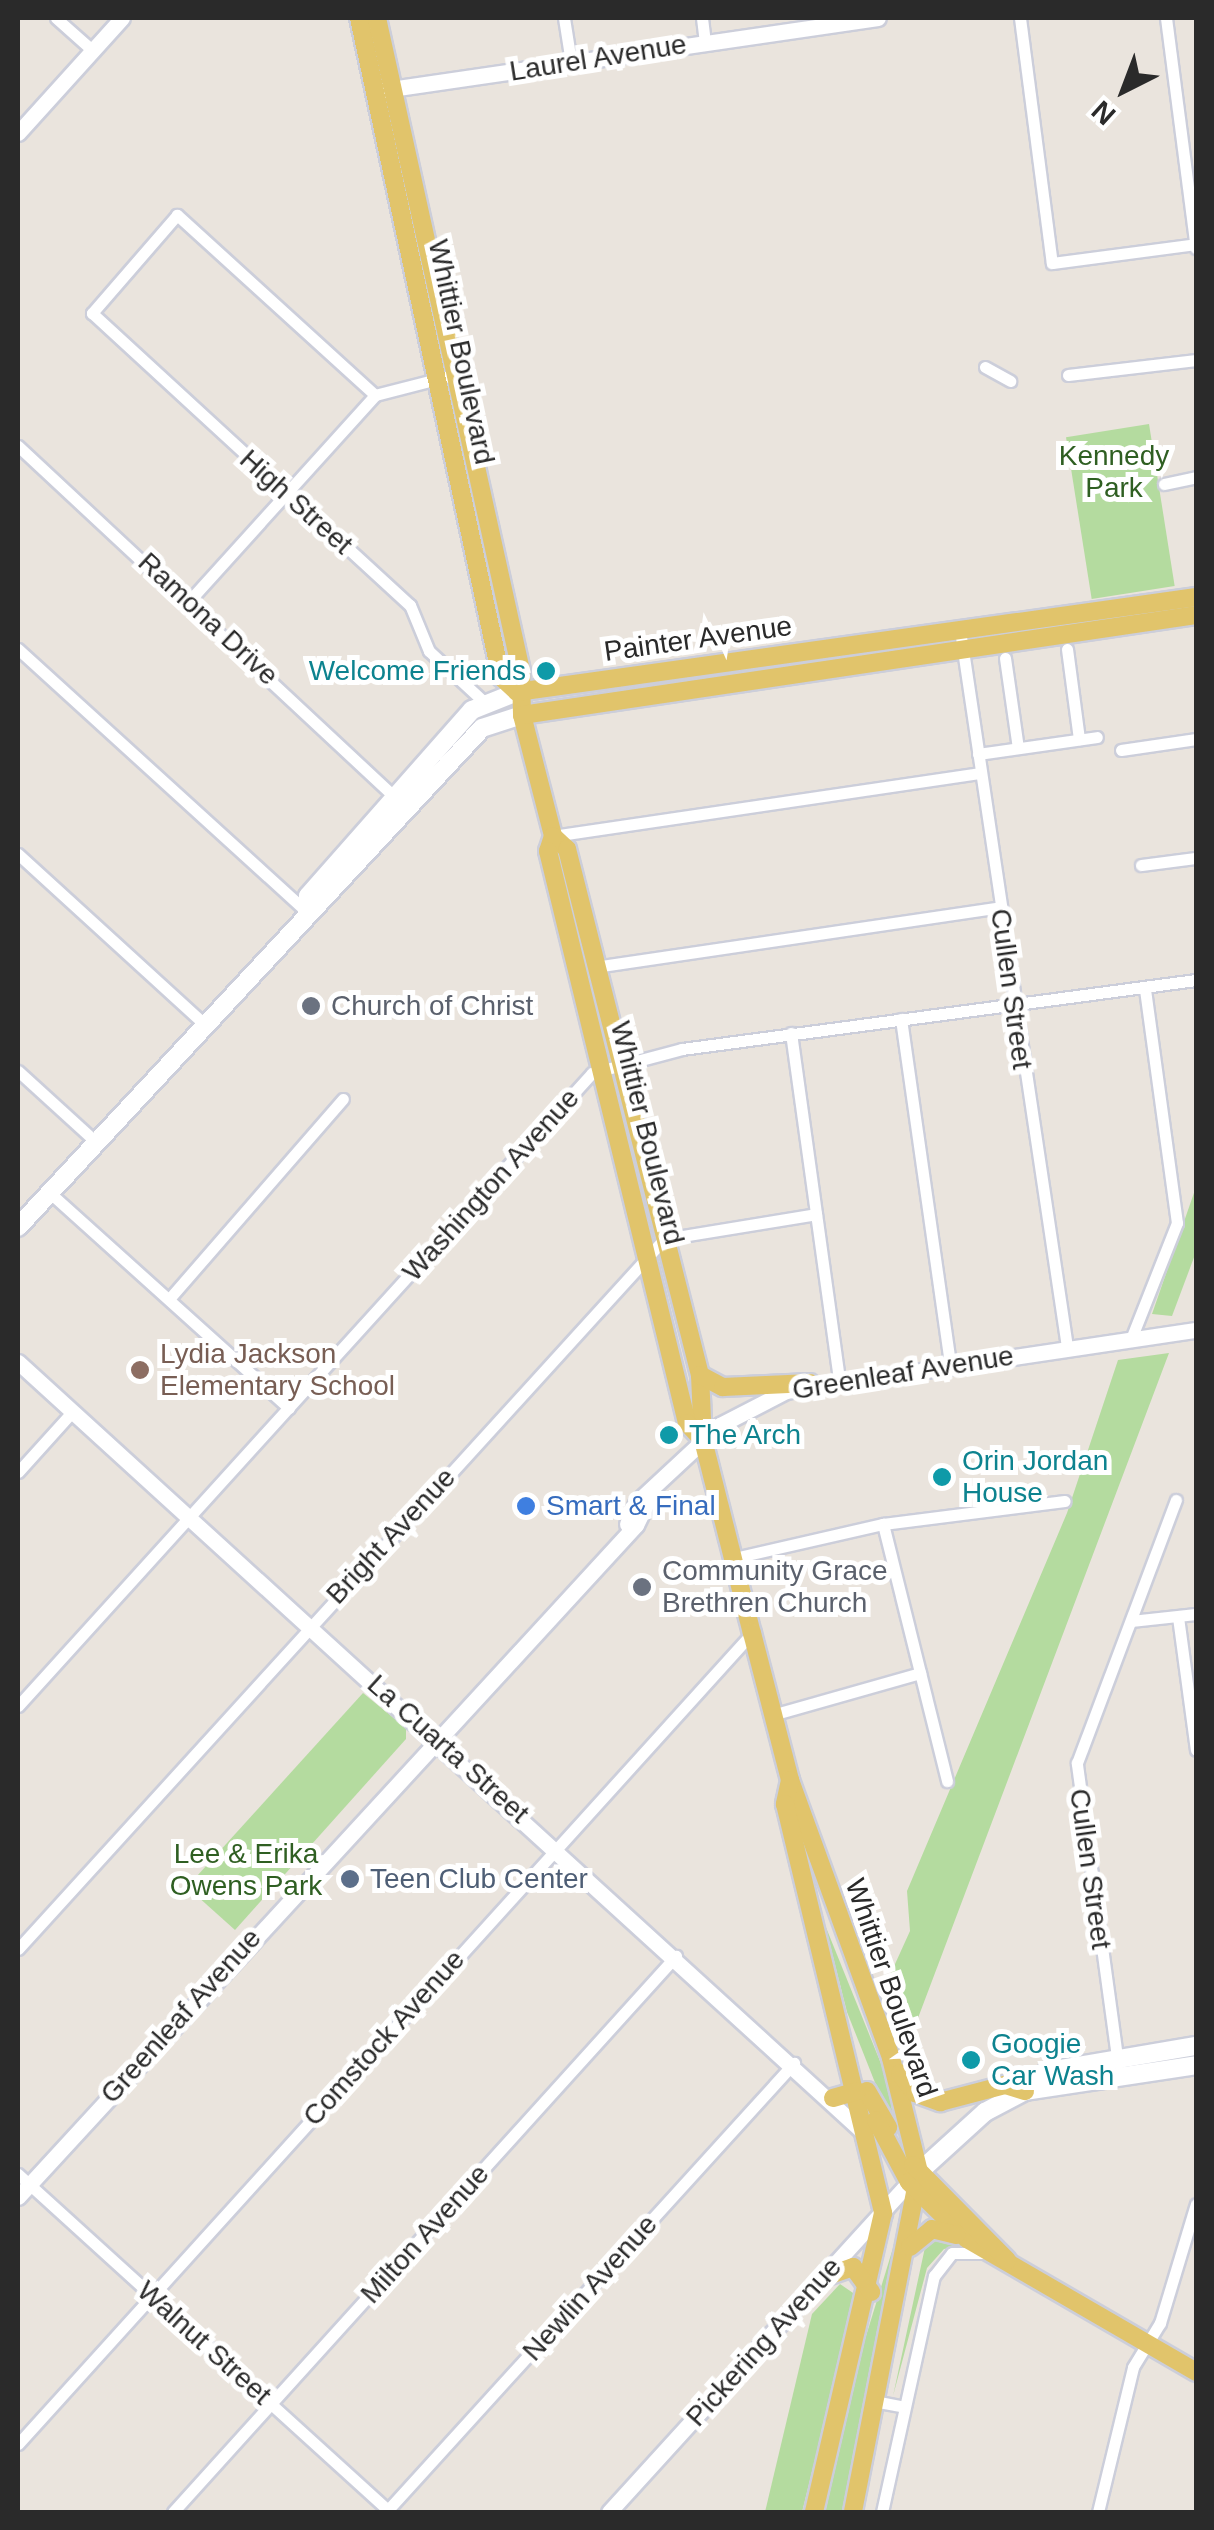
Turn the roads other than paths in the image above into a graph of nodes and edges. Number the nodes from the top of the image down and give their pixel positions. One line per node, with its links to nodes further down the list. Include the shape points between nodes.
1 (56, 18): 12 (street)
2 (122, 18): 12 (street)
3 (359, 18): 14 (main road, Whittier Boulevard)
4 (377, 18): 14 (main road, Whittier Boulevard)
5 (564, 18): 13 (street)
6 (702, 18): 11 (street)
7 (878, 18): 10 (street, Laurel Avenue)
8 (1020, 18): 16 (street, via 1052,262)
9 (1166, 18): 16 (street)
10 (819, 22): 11 (street, Laurel Avenue)
11 (705, 42): 13 (street, Laurel Avenue)
12 (92, 50): 15 (street)
13 (571, 62): 14 (street, Laurel Avenue)
14 (386, 90): 20 (main road, Whittier Boulevard)
15 (18, 132)
16 (1196, 246)
17 (1196, 360): 19 (street)
18 (985, 367): 21 (street)
19 (1068, 375)
20 (448, 376): 22 (street); 36 (main road, Whittier Boulevard, via 521,671)
21 (1010, 381)
22 (375, 394): 26 (street); 26 (street, High Street, via 177,215 92,313)
23 (18, 446): 28 (street, Ramona Drive)
24 (1196, 477): 25 (street)
25 (1164, 484)
26 (288, 495): 28 (street); 37 (street, High Street, via 410,606 429,651)
27 (1196, 597): 31 (main road, Painter Avenue)
28 (190, 600): 46 (street, Ramona Drive)
29 (1196, 615): 31 (main road, Painter Avenue)
30 (906, 638): 31 (main road, Painter Avenue); 35 (main road); 36 (main road, Painter Avenue)
31 (961, 638): 35 (main road, Painter Avenue); 44 (street, Cullen Street)
32 (18, 649): 53 (street)
33 (1067, 650): 40 (street)
34 (1005, 658): 42 (street)
35 (854, 663): 38 (main road, Painter Avenue)
36 (517, 692): 37 (main road, Painter Avenue); 38 (main road, Whittier Boulevard)
37 (483, 701): 46 (main road, Painter Avenue)
38 (522, 715): 47 (main road, Painter Avenue, via 482,728); 48 (main road, Whittier Boulevard)
39 (1097, 737): 40 (street)
40 (1080, 739): 42 (street)
41 (1196, 739): 43 (street)
42 (1018, 748): 44 (street)
43 (1121, 750)
44 (978, 754): 45 (street, Cullen Street)
45 (980, 773): 48 (street); 52 (street, Cullen Street)
46 (394, 797): 47 (street, Ramona Drive); 53 (main road, Painter Avenue, via 308,896)
47 (409, 809): 53 (main road, Painter Avenue, via 321,908)
48 (553, 836): 54 (main road, Whittier Boulevard, via 566,849); 61 (main road, Whittier Boulevard, via 548,850)
49 (18, 854): 59 (street)
50 (1196, 858): 51 (street)
51 (1141, 865)
52 (999, 907): 54 (street); 57 (street, Cullen Street)
53 (307, 912): 59 (main road, Painter Avenue)
54 (595, 967): 61 (main road, Whittier Boulevard)
55 (1196, 980): 56 (street)
56 (1145, 988): 57 (street); 72 (street, via 1177,1223)
57 (1012, 1002): 58 (street); 73 (street, Cullen Street)
58 (901, 1019): 60 (street); 75 (street)
59 (202, 1022): 64 (main road, Painter Avenue)
60 (792, 1033): 61 (street); 66 (street)
61 (611, 1065): 68 (main road, Whittier Boulevard); 69 (main road, Whittier Boulevard); 79 (street, Washington Avenue)
62 (18, 1070): 64 (street)
63 (342, 1099): 70 (street)
64 (95, 1141): 65 (main road, Painter Avenue)
65 (49, 1192): 67 (main road, Painter Avenue); 70 (street)
66 (816, 1214): 68 (street); 77 (street)
67 (18, 1227)
68 (664, 1239): 69 (street, Bright Avenue); 76 (main road, Whittier Boulevard)
69 (650, 1255): 81 (main road, Whittier Boulevard, via 687,1423); 91 (street, Bright Avenue)
70 (170, 1299): 79 (street)
71 (1196, 1330): 72 (street, Greenleaf Avenue)
72 (1131, 1339): 73 (street, Greenleaf Avenue)
73 (1066, 1347): 75 (street, Greenleaf Avenue)
74 (18, 1362): 80 (street, La Cuarta Street)
75 (950, 1364): 77 (street, Greenleaf Avenue)
76 (700, 1374): 78 (main road, via 722,1387); 81 (main road, Whittier Boulevard)
77 (838, 1380): 78 (street, Greenleaf Avenue)
78 (810, 1382): 81 (street, Greenleaf Avenue)
79 (290, 1408): 85 (street, Washington Avenue)
80 (72, 1411): 82 (street); 85 (street, La Cuarta Street)
81 (703, 1440): 87 (main road, Whittier Boulevard); 96 (street, Greenleaf Avenue, via 648,1500 636,1524 626,1524)
82 (18, 1472)
83 (1176, 1500): 90 (street, Cullen Street)
84 (1065, 1501): 86 (street)
85 (189, 1516): 91 (street, La Cuarta Street); 94 (street, Washington Avenue)
86 (882, 1524): 87 (street); 93 (street)
87 (734, 1558): 92 (main road, Whittier Boulevard)
88 (1196, 1614): 89 (street)
89 (1178, 1616): 90 (street); 97 (street)
90 (1131, 1621): 107 (street, Cullen Street, via 1077,1762)
91 (310, 1624): 96 (street, La Cuarta Street); 101 (street, Bright Avenue)
92 (752, 1633): 95 (main road, Whittier Boulevard); 100 (street, Comstock Avenue)
93 (920, 1673): 95 (street); 99 (street)
94 (18, 1706)
95 (772, 1715): 98 (main road, Whittier Boulevard)
96 (434, 1737): 100 (street, La Cuarta Street); 113 (street, Greenleaf Avenue)
97 (1196, 1750)
98 (790, 1780): 104 (main road, Whittier Boulevard); 108 (main road, Whittier Boulevard, via 785,1804)
99 (947, 1781)
100 (557, 1848): 102 (street, La Cuarta Street); 121 (street, Comstock Avenue)
101 (18, 1949)
102 (676, 1956): 105 (street, La Cuarta Street); 125 (street, Milton Avenue)
103 (1196, 2046): 107 (main road)
104 (890, 2058): 109 (main road, via 915,2093 940,2102 1005,2085); 112 (main road, Whittier Boulevard)
105 (794, 2063): 110 (street, La Cuarta Street); 129 (street, Newlin Avenue)
106 (1196, 2064): 107 (main road)
107 (1118, 2065): 109 (main road, via 1048,2071)
108 (862, 2091): 110 (main road); 111 (main road, Whittier Boulevard); 112 (main road)
109 (1024, 2091): 112 (main road, via 984,2112)
110 (833, 2098): 111 (street, La Cuarta Street)
111 (872, 2142): 115 (main road, Whittier Boulevard)
112 (915, 2182): 115 (street, Pickering Avenue); 116 (main road); 117 (main road, Whittier Boulevard); 118 (main road)
113 (21, 2185): 121 (street, Walnut Street)
114 (1196, 2204): 122 (street)
115 (883, 2212): 119 (street, Pickering Avenue); 120 (main road, Whittier Boulevard)
116 (967, 2239): 117 (main road, via 932,2229); 118 (main road)
117 (910, 2247): 124 (main road, Whittier Boulevard)
118 (999, 2256): 122 (main road); 126 (street, via 952,2253 939,2266)
119 (824, 2277): 120 (main road, via 853,2268); 130 (street, Pickering Avenue)
120 (870, 2292): 131 (main road, Whittier Boulevard)
121 (151, 2296): 125 (street, Walnut Street); 127 (street, Comstock Avenue)
122 (1146, 2344): 123 (main road); 134 (street, via 1132,2367)
123 (1196, 2372)
124 (879, 2402): 126 (street); 132 (main road, Whittier Boulevard)
125 (272, 2404): 128 (street, Milton Avenue); 129 (street, Walnut Street)
126 (905, 2407): 133 (street)
127 (18, 2444)
128 (173, 2512)
129 (388, 2512)
130 (609, 2512)
131 (814, 2512)
132 (853, 2512)
133 (882, 2512)
134 (1098, 2512)

